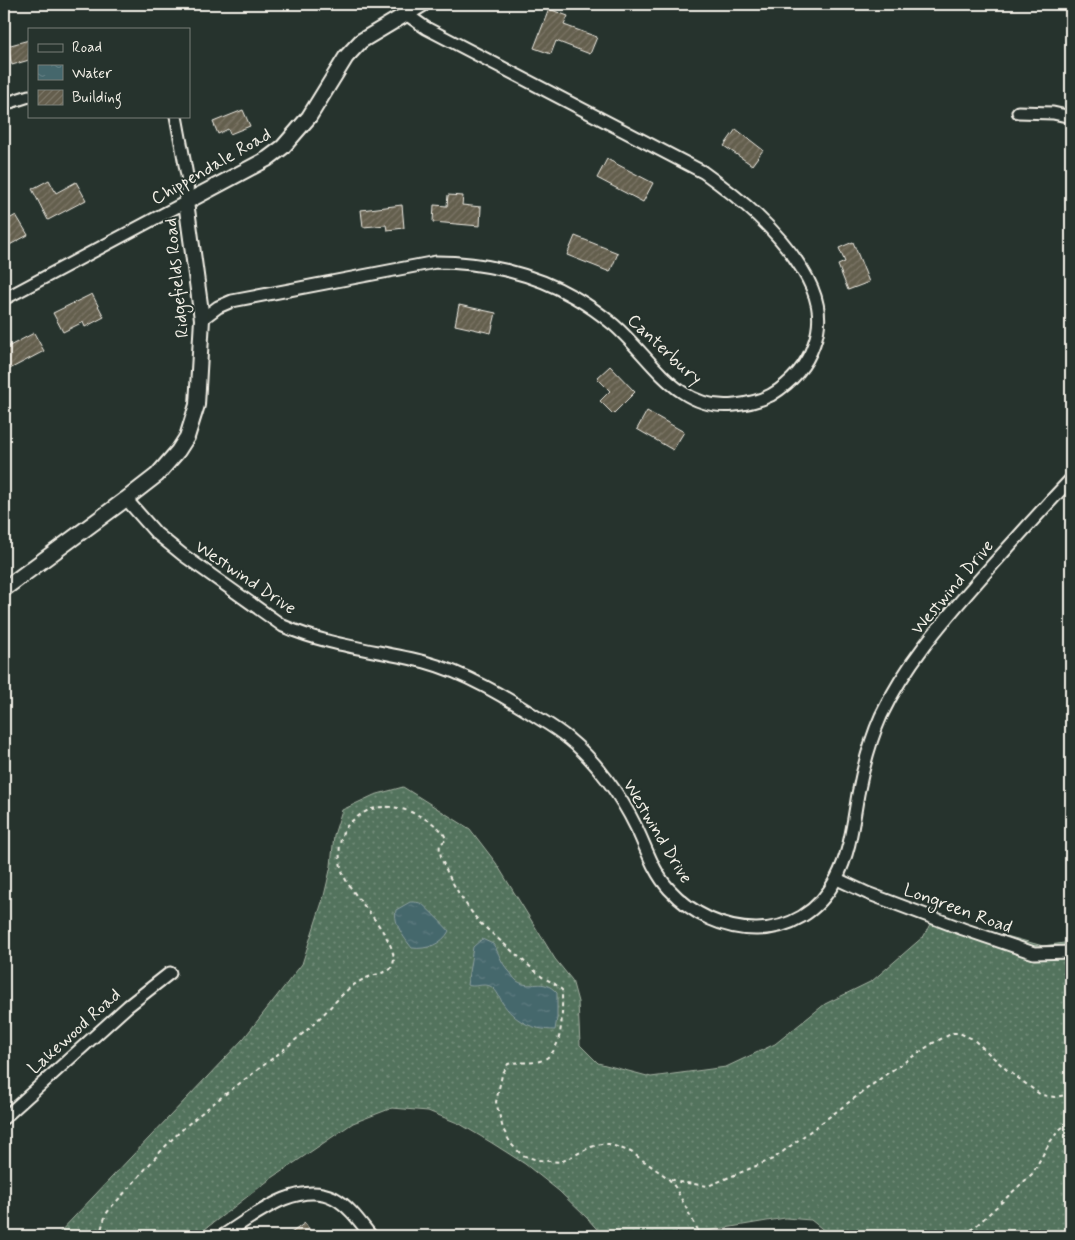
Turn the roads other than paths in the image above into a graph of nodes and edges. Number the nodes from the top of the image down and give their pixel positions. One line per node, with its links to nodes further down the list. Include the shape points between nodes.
1 (422, 4): 2 (street, Chippendale Road)
2 (406, 14): 8 (street, Chippendale Road, via 356,46 309,117 283,147 260,163); 10 (street, Canterbury, via 426,28 703,172 731,191 780,239 809,280 817,299 817,336 804,365 792,380 763,399 745,404 710,406 693,400 670,382 615,326 574,296 501,269 457,262 436,262 232,301)
3 (28, 96): 4 (street)
4 (4, 104)
5 (1018, 112): 6 (street)
6 (1071, 117)
7 (176, 118): 8 (street, Ridgefields Road, via 188,181)
8 (186, 202): 9 (street, Chippendale Road); 10 (street, Ridgefields Road)
9 (4, 299)
10 (202, 319): 12 (street, Ridgefields Road, via 197,405 190,429 171,460)
11 (1071, 479): 14 (street, Westwind Drive, via 939,625 896,688 871,743 846,855)
12 (126, 499): 13 (street, Ridgefields Road); 14 (street, Westwind Drive, via 156,533 183,555 283,626 336,644 425,662 452,671 485,687 569,739 607,779 635,824 666,886 678,900 713,922 764,929 798,920 825,898)
13 (4, 589)
14 (836, 879): 15 (street, Longreen Road, via 1034,953)
15 (1071, 952)
16 (170, 973): 17 (street, Lakewood Road, via 128,1006)
17 (4, 1118)
18 (222, 1236): 19 (street, via 293,1195 321,1193 347,1207)
19 (371, 1236)

